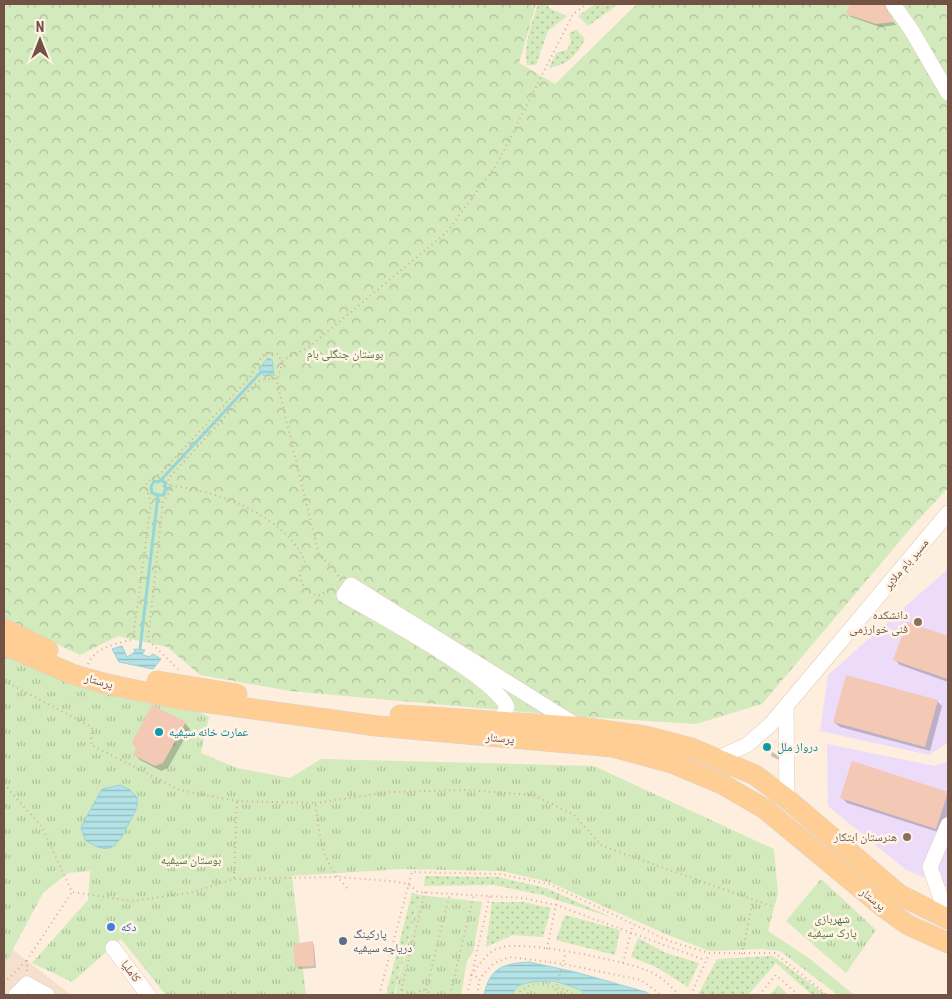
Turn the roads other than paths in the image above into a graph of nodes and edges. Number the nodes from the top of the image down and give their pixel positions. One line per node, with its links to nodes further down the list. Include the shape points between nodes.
1 (892, 4): 2 (street, via 912,31)
2 (948, 93)
3 (948, 513): 6 (street, مسیر بام ملایر)
4 (4, 629): 7 (main road, پرستار, via 88,666 147,680 383,713)
5 (4, 645): 13 (main road, پرستار, via 72,674 174,698 427,732 614,747 672,763 722,784 765,809 882,907 908,925)
6 (786, 707): 9 (street, مسیر بام ملایر, via 747,744); 10 (street)
7 (494, 722): 8 (main road, پرستار); 8 (street, via 507,707 503,698 483,680 347,590)
8 (580, 728): 9 (main road, پرستار, via 645,736)
9 (718, 758): 10 (main road, پرستار, via 755,775)
10 (787, 799): 12 (main road, پرستار, via 900,896)
11 (948, 825): 12 (street, via 930,867)
12 (948, 919)
13 (948, 943)
14 (113, 948): 17 (street, کاملیا)
15 (16, 995): 16 (street, via 27,984)
16 (47, 995)
17 (148, 995)

